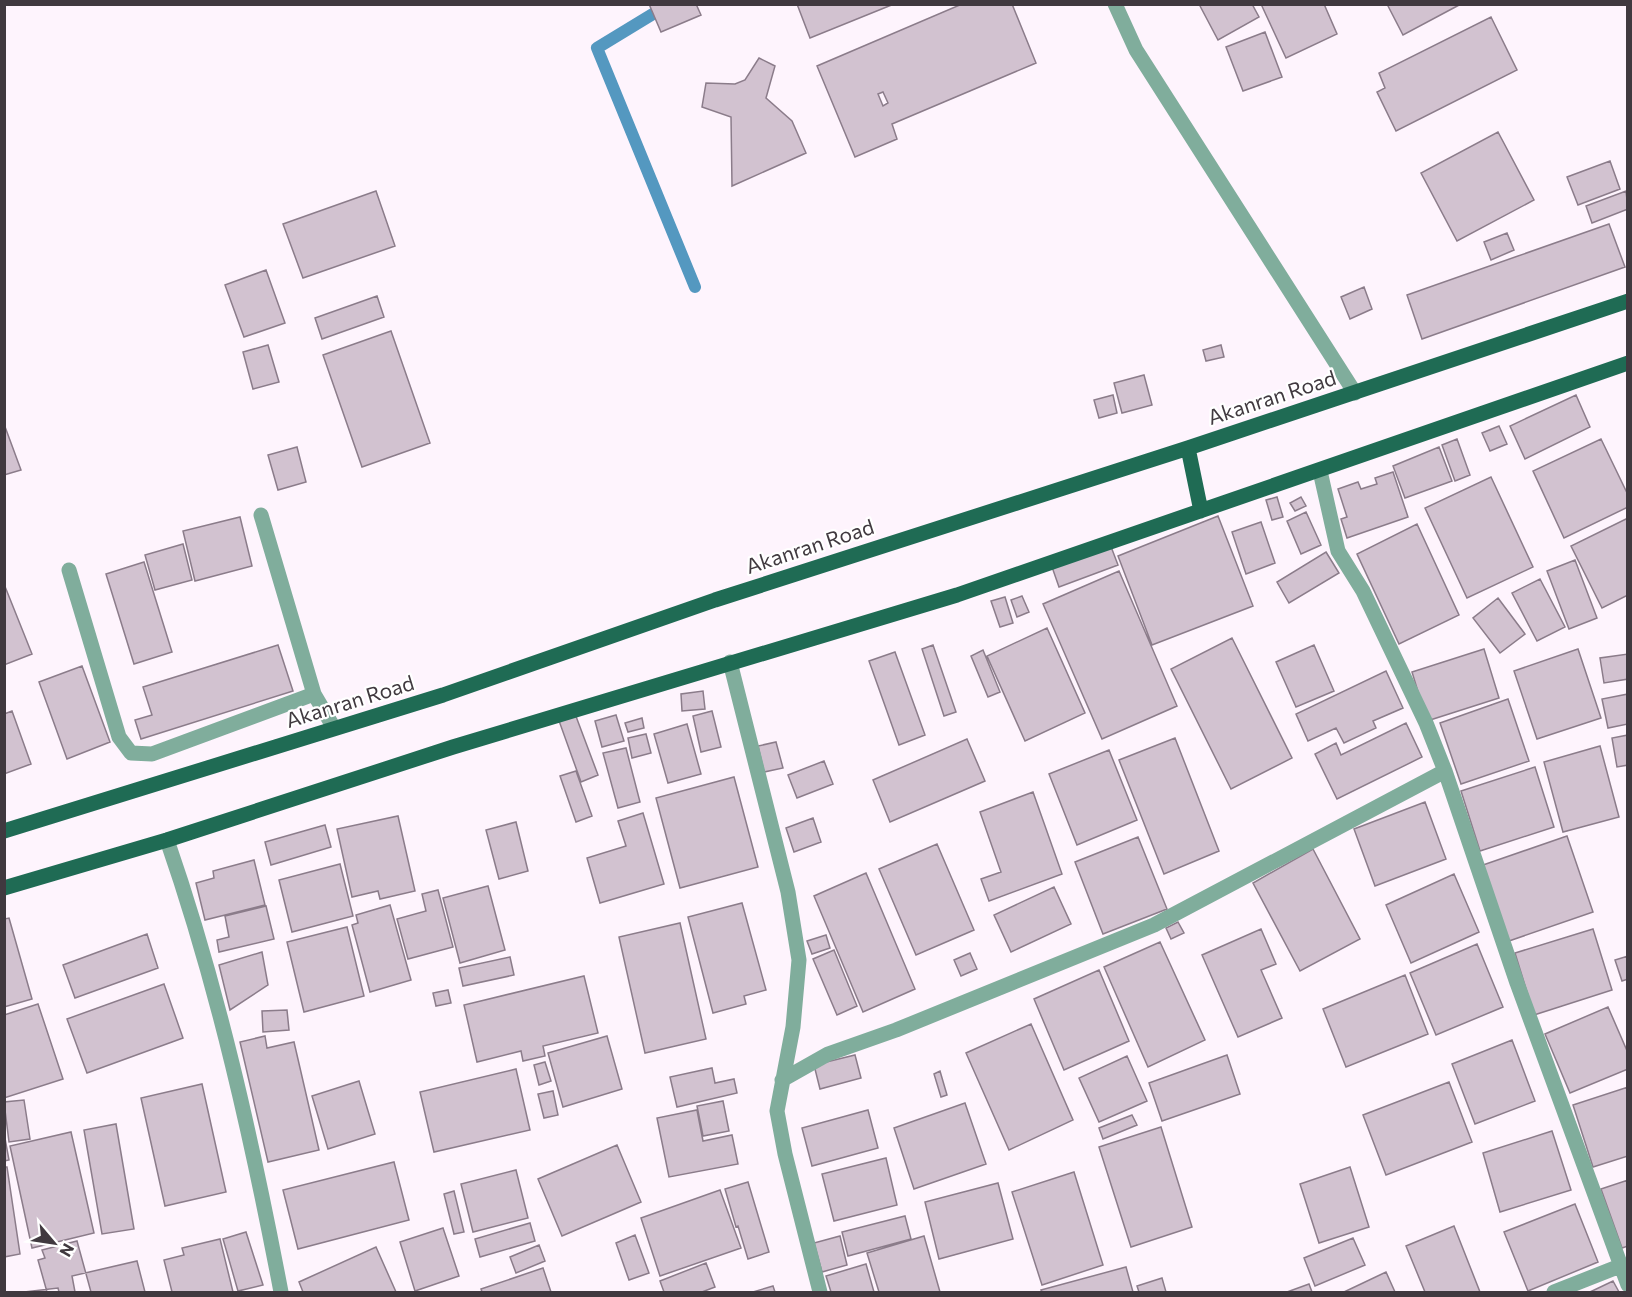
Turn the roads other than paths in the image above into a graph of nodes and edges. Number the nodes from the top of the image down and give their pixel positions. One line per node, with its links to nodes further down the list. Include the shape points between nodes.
1 (1115, 4): 4 (street, via 1136,50)
2 (1628, 301): 4 (main road, Akanran Road)
3 (1628, 363): 6 (main road)
4 (1355, 393): 5 (main road, Akanran Road)
5 (1188, 448): 7 (main road); 12 (main road, Akanran Road)
6 (1320, 471): 7 (main road); 13 (street, via 1338,551 1368,601)
7 (1201, 511): 10 (main road, via 957,595)
8 (261, 515): 11 (street)
9 (69, 570): 11 (street, via 119,737 131,753 152,754)
10 (730, 662): 15 (main road); 17 (street, via 788,892 799,960 793,1027)
11 (314, 694): 12 (street)
12 (334, 728): 14 (main road, Akanran Road)
13 (1445, 771): 17 (street, via 1154,925 828,1054); 18 (street)
14 (4, 831)
15 (167, 840): 16 (main road); 20 (street, via 189,903 242,1104)
16 (4, 888)
17 (782, 1080): 21 (street, via 777,1110)
18 (1620, 1266): 19 (street); 22 (street)
19 (1628, 1285)
20 (281, 1293)
21 (820, 1293)
22 (1554, 1293)

